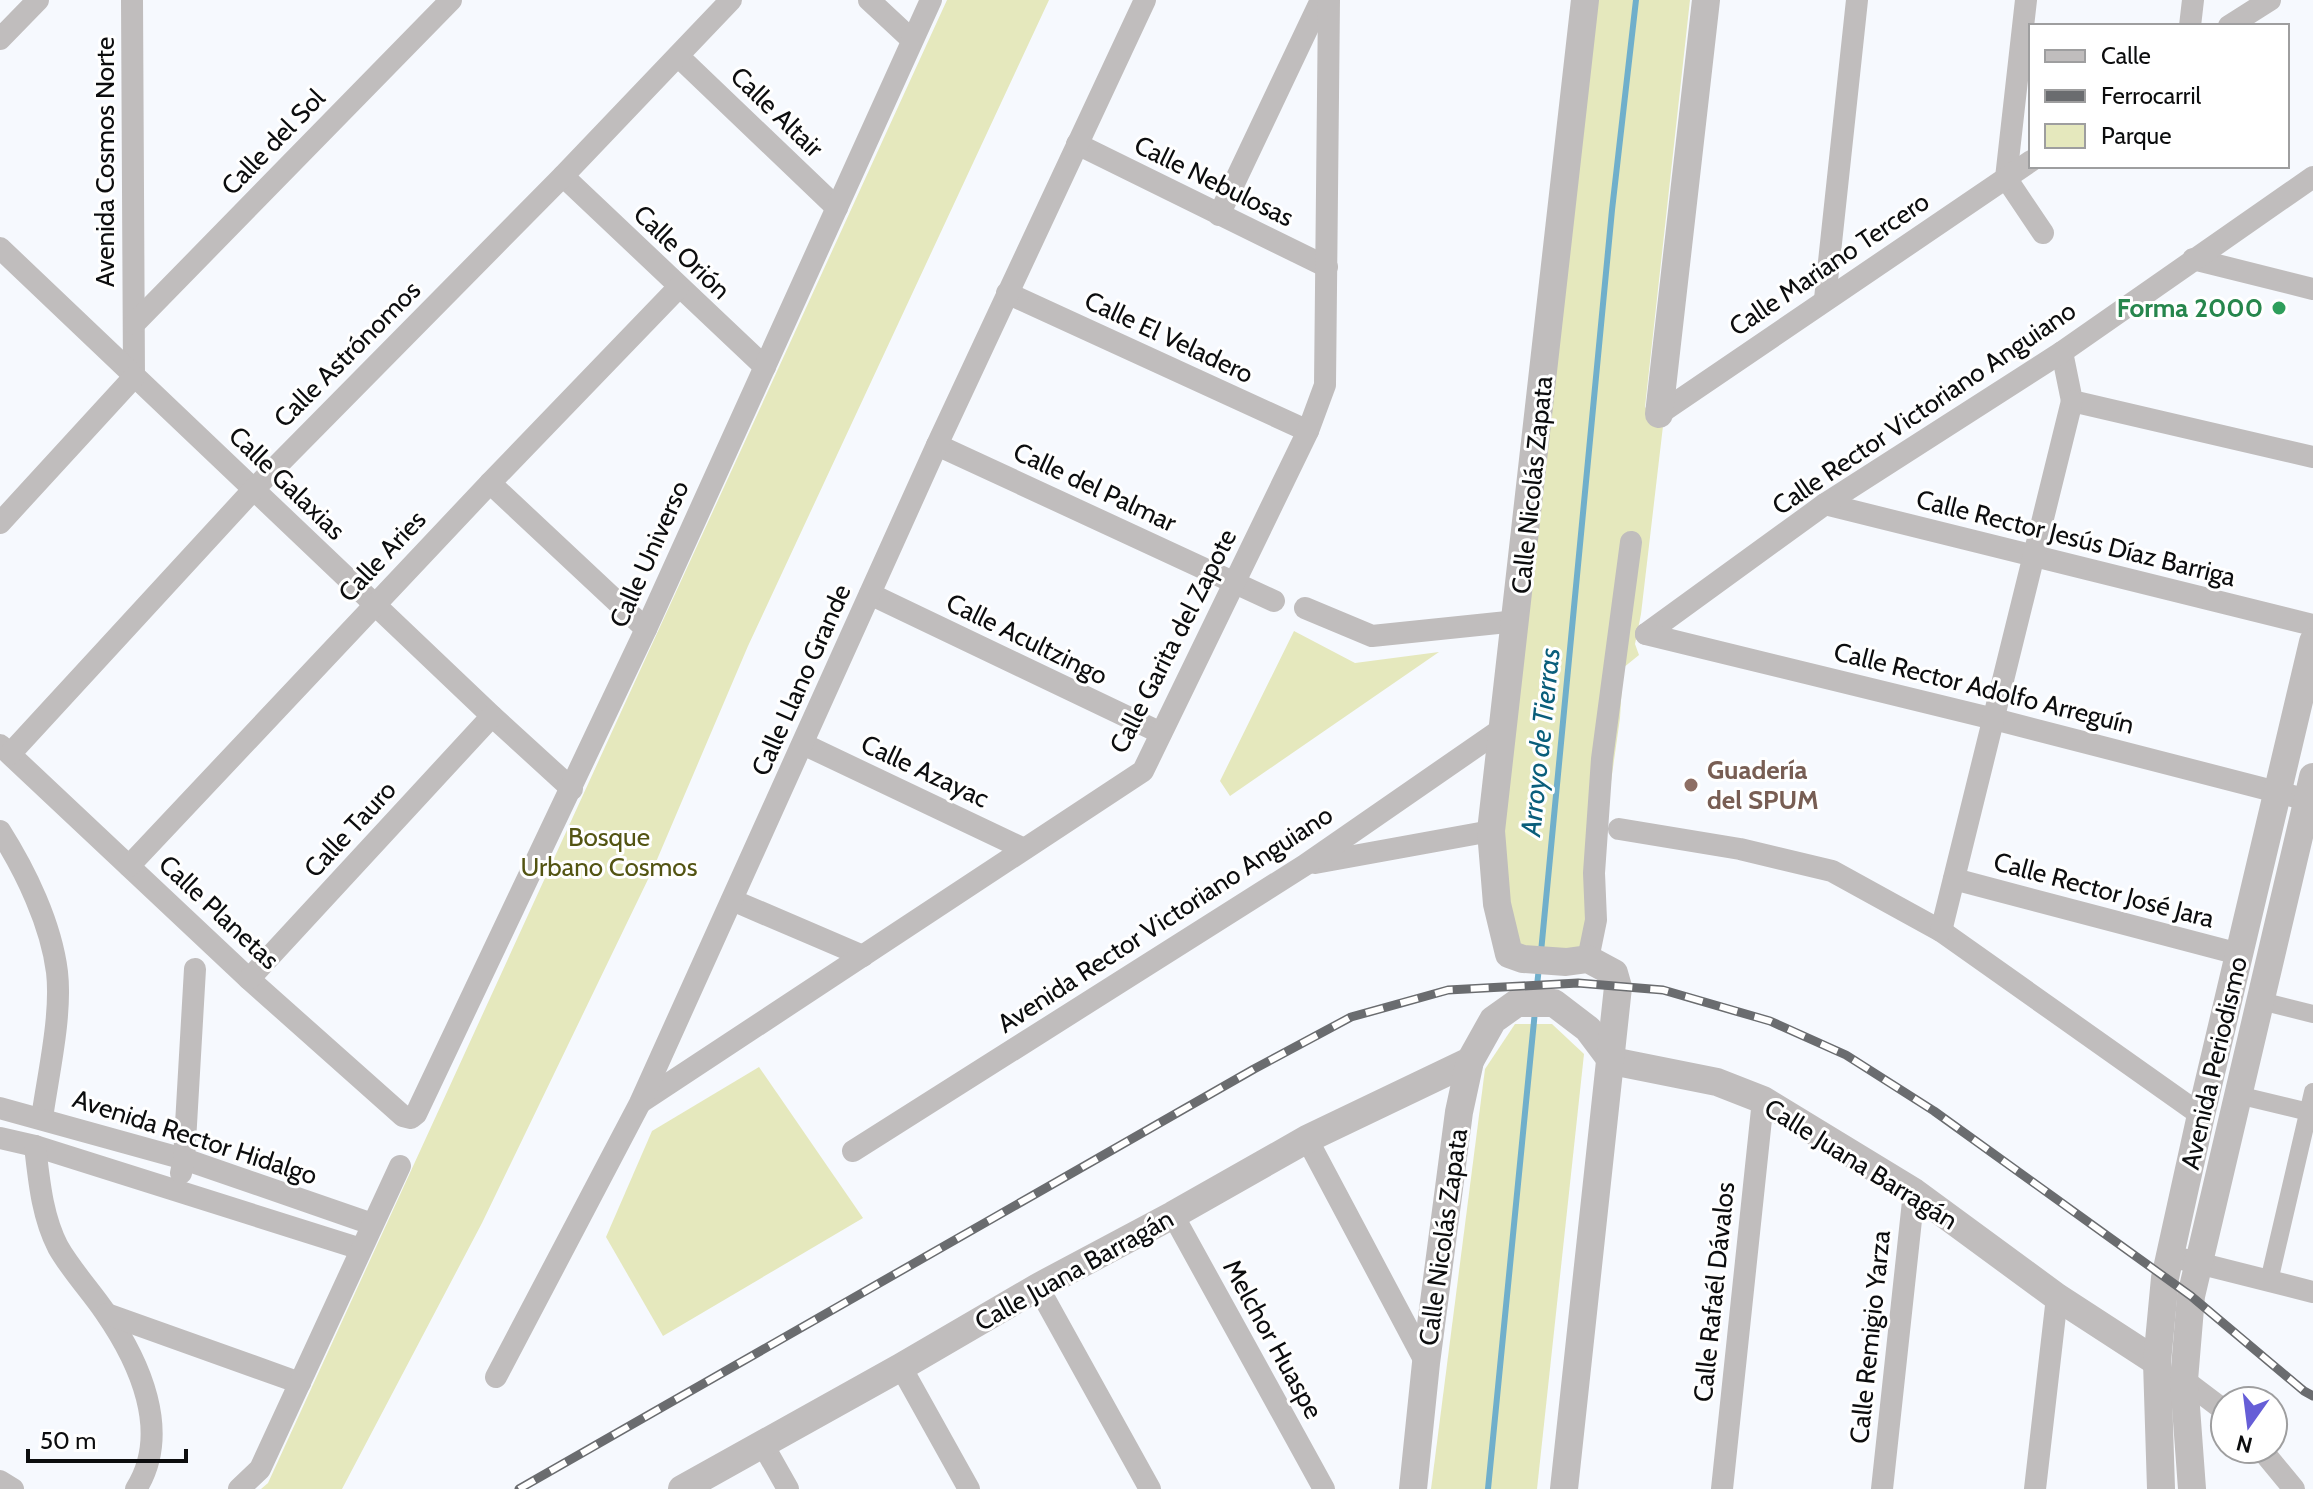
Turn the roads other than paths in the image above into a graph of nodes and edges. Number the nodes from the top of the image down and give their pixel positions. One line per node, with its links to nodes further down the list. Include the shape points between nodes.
1 (38, 0): 18 (street)
2 (132, 0): 36 (street, Avenida Cosmos Norte)
3 (451, 0): 36 (street, Calle del Sol)
4 (731, 0): 20 (street, Calle Astrónomos)
5 (869, 0): 19 (street)
6 (931, 0): 19 (street, Calle Universo)
7 (1145, 0): 21 (street, Calle Llano Grande)
8 (1321, 0): 27 (street)
9 (1329, 0): 31 (street, Calle Garita del Zapote)
10 (1585, 0): 56 (street, Calle Nicolás Zapata)
11 (1706, 0): 41 (street)
12 (1857, 0): 35 (street)
13 (2026, 0): 25 (street)
14 (2193, 0): 16 (street)
15 (2270, 0): 17 (street)
16 (2190, 24)
17 (2232, 24)
18 (0, 39)
19 (912, 40): 26 (street, Calle Universo)
20 (678, 56): 23 (street, Calle Astrónomos); 26 (street, Calle Altair)
21 (1077, 144): 27 (street, Calle Nebulosas); 34 (street, Calle Llano Grande)
22 (2029, 162): 25 (street, Calle Mariano Tercero)
23 (563, 176): 32 (street, Calle Orión); 46 (street, Calle Astrónomos)
24 (2313, 177): 29 (street, Calle Rector Victoriano Anguiano)
25 (2006, 178): 28 (street); 35 (street, Calle Mariano Tercero)
26 (837, 208): 38 (street, Calle Universo)
27 (1219, 215): 31 (street, Calle Nebulosas)
28 (2043, 233)
29 (2193, 259): 33 (street); 37 (street, Calle Rector Victoriano Anguiano)
30 (5, 261): 39 (street, Calle Galaxias)
31 (1327, 267): 42 (street, Calle Garita del Zapote, via 1325,385)
32 (678, 288): 38 (street, Calle Orión); 45 (street, Calle Aries)
33 (2313, 289)
34 (1007, 293): 42 (street, Calle El Veladero); 43 (street, Calle Llano Grande)
35 (1825, 299): 41 (street, Calle Mariano Tercero)
36 (134, 324): 39 (street, Avenida Cosmos Norte)
37 (2062, 352): 40 (street); 47 (street, Calle Rector Victoriano Anguiano)
38 (765, 367): 58 (street, Calle Universo)
39 (134, 377): 46 (street, Calle Galaxias); 48 (street)
40 (2072, 401): 44 (street); 50 (street)
41 (1659, 414)
42 (1308, 431): 51 (street, Calle Garita del Zapote)
43 (937, 445): 51 (street, Calle del Palmar); 52 (street, Calle Llano Grande)
44 (2313, 457)
45 (490, 483): 54 (street, Calle Aries); 58 (street)
46 (253, 490): 54 (street, Calle Galaxias); 66 (street, Calle Astrónomos)
47 (1825, 504): 50 (street, Calle Rector Jesús Díaz Barriga); 59 (street, Calle Rector Victoriano Anguiano)
48 (0, 523)
49 (1631, 542): 81 (street, via 1602,759 1596,920)
50 (2033, 558): 57 (street, Calle Rector Jesús Díaz Barriga); 62 (street)
51 (1235, 582): 53 (street, Calle del Palmar); 64 (street, Calle Garita del Zapote)
52 (870, 594): 64 (street, Calle Acultzingo); 65 (street, Calle Llano Grande)
53 (1274, 601)
54 (374, 605): 61 (street, Calle Galaxias); 75 (street, Calle Aries)
55 (1305, 608): 56 (street, via 1372,636)
56 (1517, 621): 63 (street, Calle Nicolás Zapata)
57 (2313, 625)
58 (646, 629): 67 (street, Calle Universo)
59 (1646, 634): 62 (street, Calle Rector Adolfo Arreguín)
60 (2313, 642): 68 (street, Avenida Periodismo)
61 (492, 716): 67 (street, Calle Galaxias); 83 (street, Calle Tauro)
62 (1994, 719): 68 (street, Calle Rector Adolfo Arreguín); 76 (street)
63 (1503, 728): 72 (street, Calle Nicolás Zapata); 74 (street, Avenida Rector Victoriano Anguiano)
64 (1161, 733): 73 (street, Calle Garita del Zapote, via 1143,771)
65 (803, 744): 73 (street, Calle Azayac); 77 (street, Calle Llano Grande)
66 (5, 749): 75 (street, Calle Planetas)
67 (572, 789): 95 (street, Calle Universo, via 416,1114)
68 (2276, 805): 69 (street, Calle Rector Adolfo Arreguín); 79 (street, Avenida Periodismo)
69 (2309, 808): 84 (street, Avenida Periodismo)
70 (1619, 829): 78 (street, via 1832,871)
71 (0, 831): 96 (street, via 33,895 57,973)
72 (1491, 831): 74 (street); 81 (street, Calle Nicolás Zapata, via 1497,904 1509,954)
73 (1024, 849): 80 (street, Calle Garita del Zapote)
74 (1305, 865): 100 (street, Avenida Rector Victoriano Anguiano)
75 (129, 866): 83 (street, Calle Planetas)
76 (1954, 879): 78 (street); 79 (street, Calle Rector José Jara)
77 (732, 900): 80 (street); 91 (street, Calle Llano Grande)
78 (1941, 931): 94 (street)
79 (2239, 954): 94 (street, Avenida Periodismo)
80 (863, 956): 91 (street, Calle Garita del Zapote)
81 (1577, 960): 87 (street, via 1614,973 1618,987)
82 (195, 969): 101 (street)
83 (249, 979): 95 (street, Calle Planetas)
84 (2261, 1001): 85 (street); 89 (street, Avenida Periodismo)
85 (2313, 1014)
86 (1470, 1061): 87 (street, Calle Nicolás Zapata, via 1493,1020 1517,1003 1554,1003 1588,1029); 98 (street, Calle Juana Barragán); 116 (street, Calle Nicolás Zapata)
87 (1612, 1061): 90 (street, Calle Juana Barragán, via 1717,1082); 134 (street)
88 (2313, 1092): 93 (street)
89 (2238, 1095): 93 (street); 109 (street, Avenida Periodismo)
90 (1763, 1100): 104 (street, Calle Juana Barragán); 135 (street, Calle Rafaél Dávalos)
91 (640, 1103): 118 (street, Calle Llano Grande)
92 (0, 1108): 96 (street, Avenida Rector Hidalgo)
93 (2310, 1113): 110 (street)
94 (2201, 1115): 108 (street, Avenida Periodismo)
95 (403, 1116)
96 (42, 1118): 101 (street, Avenida Rector Hidalgo)
97 (0, 1138): 99 (street)
98 (1307, 1139): 105 (street, Calle Juana Barragán); 116 (street)
99 (35, 1146): 103 (street); 114 (street, via 42,1204 58,1247)
100 (853, 1151)
101 (184, 1159): 103 (street); 106 (street, Avenida Rector Hidalgo)
102 (400, 1166): 106 (street)
103 (177, 1189): 107 (street)
104 (1914, 1192): 113 (street, Calle Juana Barragán); 136 (street, Calle Remigio Yarza)
105 (1173, 1215): 111 (street, Calle Juana Barragán); 132 (street, Melchor Huaspe)
106 (372, 1224): 107 (street)
107 (361, 1249): 120 (street)
108 (2170, 1256): 109 (street); 115 (street, Avenida Periodismo)
109 (2199, 1263): 110 (street); 119 (street, Avenida Periodismo)
110 (2269, 1281): 112 (street)
111 (1038, 1287): 117 (street, Calle Juana Barragán); 131 (street)
112 (2313, 1292)
113 (2057, 1297): 115 (street, Calle Juana Barragán); 137 (street)
114 (107, 1314): 120 (street); 126 (street, via 147,1389 152,1418)
115 (2157, 1362): 138 (street, Avenida Periodismo)
116 (1426, 1363): 133 (street, Calle Nicolás Zapata)
117 (901, 1367): 122 (street, Calle Juana Barragán); 130 (street)
118 (496, 1377)
119 (2184, 1380): 121 (street); 139 (street, Avenida Periodismo)
120 (300, 1383): 127 (street, via 260,1469)
121 (2209, 1399)
122 (762, 1443): 128 (street, Calle Juana Barragán); 129 (street)
123 (2274, 1465): 140 (street)
124 (0, 1481): 125 (street)
125 (13, 1489)
126 (136, 1489)
127 (239, 1489)
128 (682, 1489)
129 (788, 1489)
130 (969, 1489)
131 (1150, 1489)
132 (1324, 1489)
133 (1413, 1489)
134 (1564, 1489)
135 (1722, 1489)
136 (1882, 1489)
137 (2035, 1489)
138 (2161, 1489)
139 (2192, 1489)
140 (2294, 1489)

